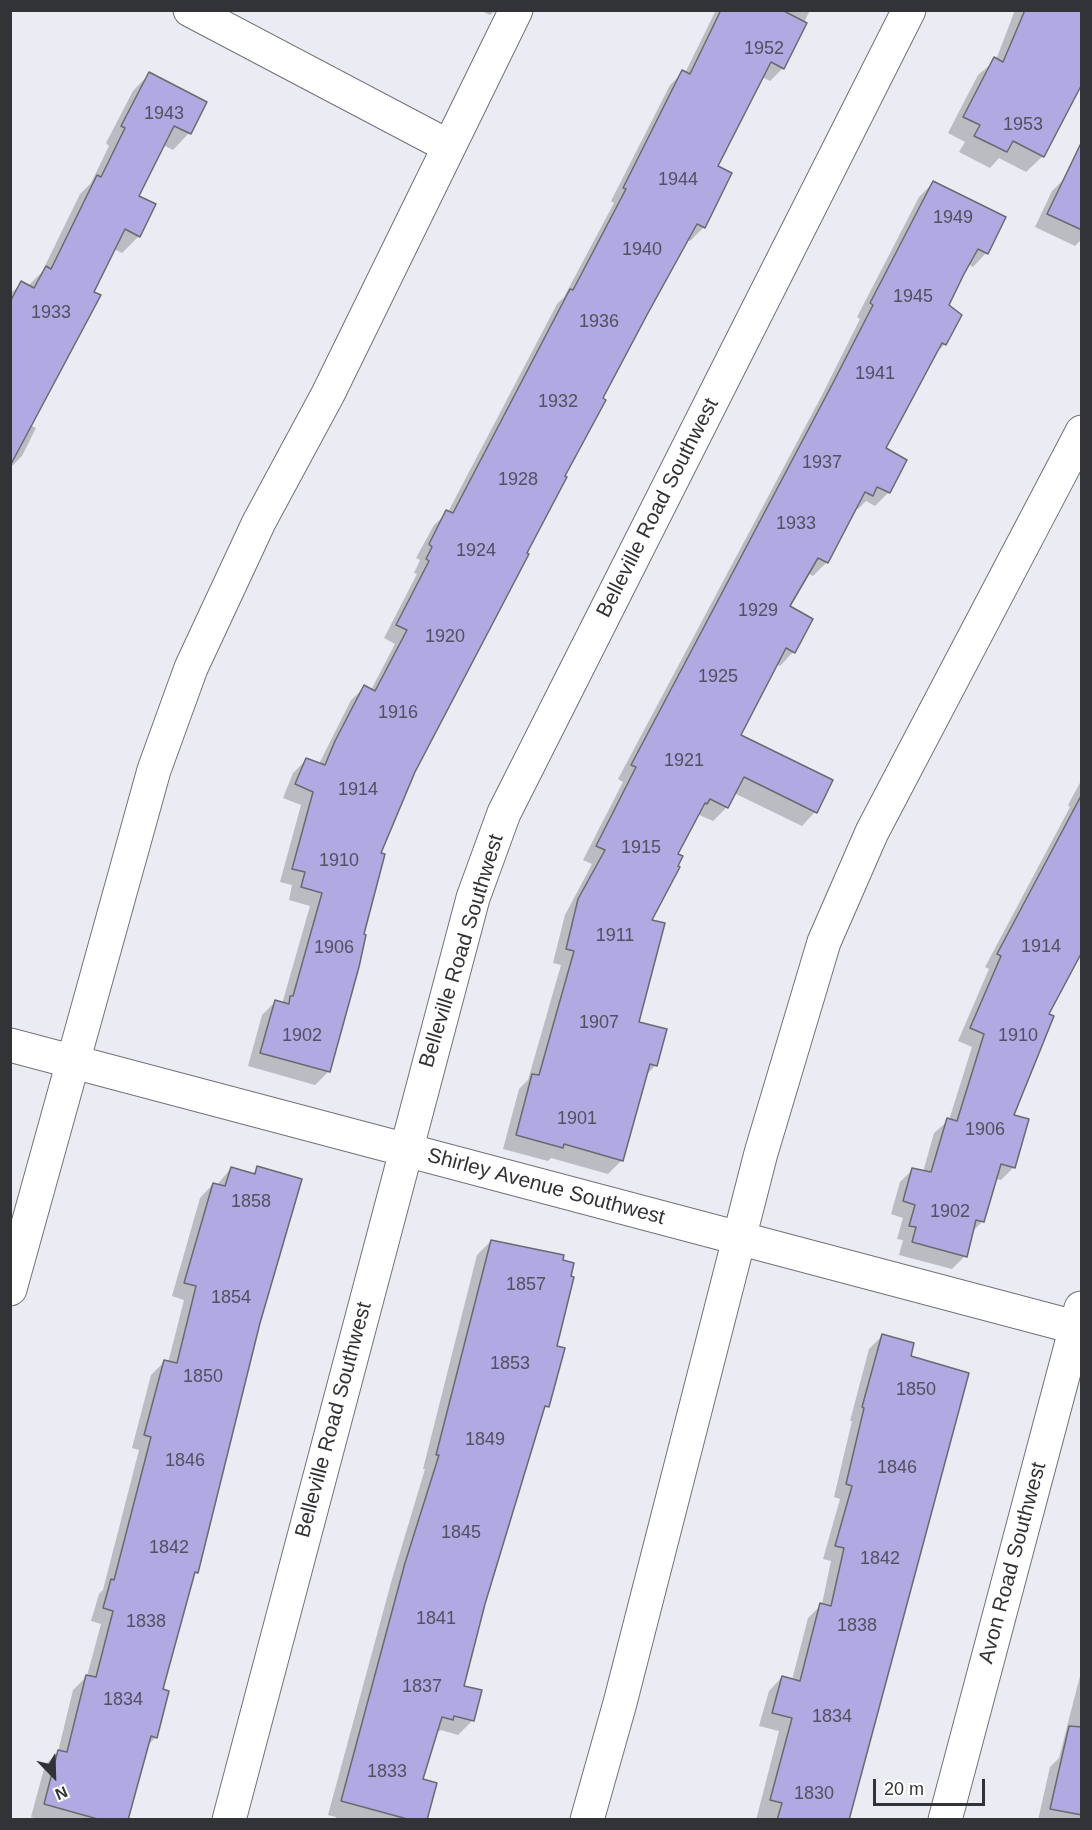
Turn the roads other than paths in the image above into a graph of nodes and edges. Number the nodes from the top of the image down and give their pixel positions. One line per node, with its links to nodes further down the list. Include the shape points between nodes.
1 (190, 10): 4 (street)
2 (516, 10): 4 (street)
3 (909, 10): 8 (street, Belleville Road Southwest, via 504,813 473,898)
4 (448, 146): 7 (street, via 328,394 259,522 191,668 154,770)
5 (1082, 432): 9 (street, via 872,831 824,942 761,1153)
6 (10, 1046): 7 (street, Shirley Avenue Southwest)
7 (71, 1062): 8 (street, Shirley Avenue Southwest); 10 (street)
8 (405, 1151): 9 (street, Shirley Avenue Southwest); 12 (street, Belleville Road Southwest)
9 (741, 1238): 11 (street, Shirley Avenue Southwest); 13 (street)
10 (10, 1289)
11 (1080, 1321): 14 (street, Avon Road Southwest)
12 (229, 1820)
13 (587, 1820)
14 (945, 1820)

